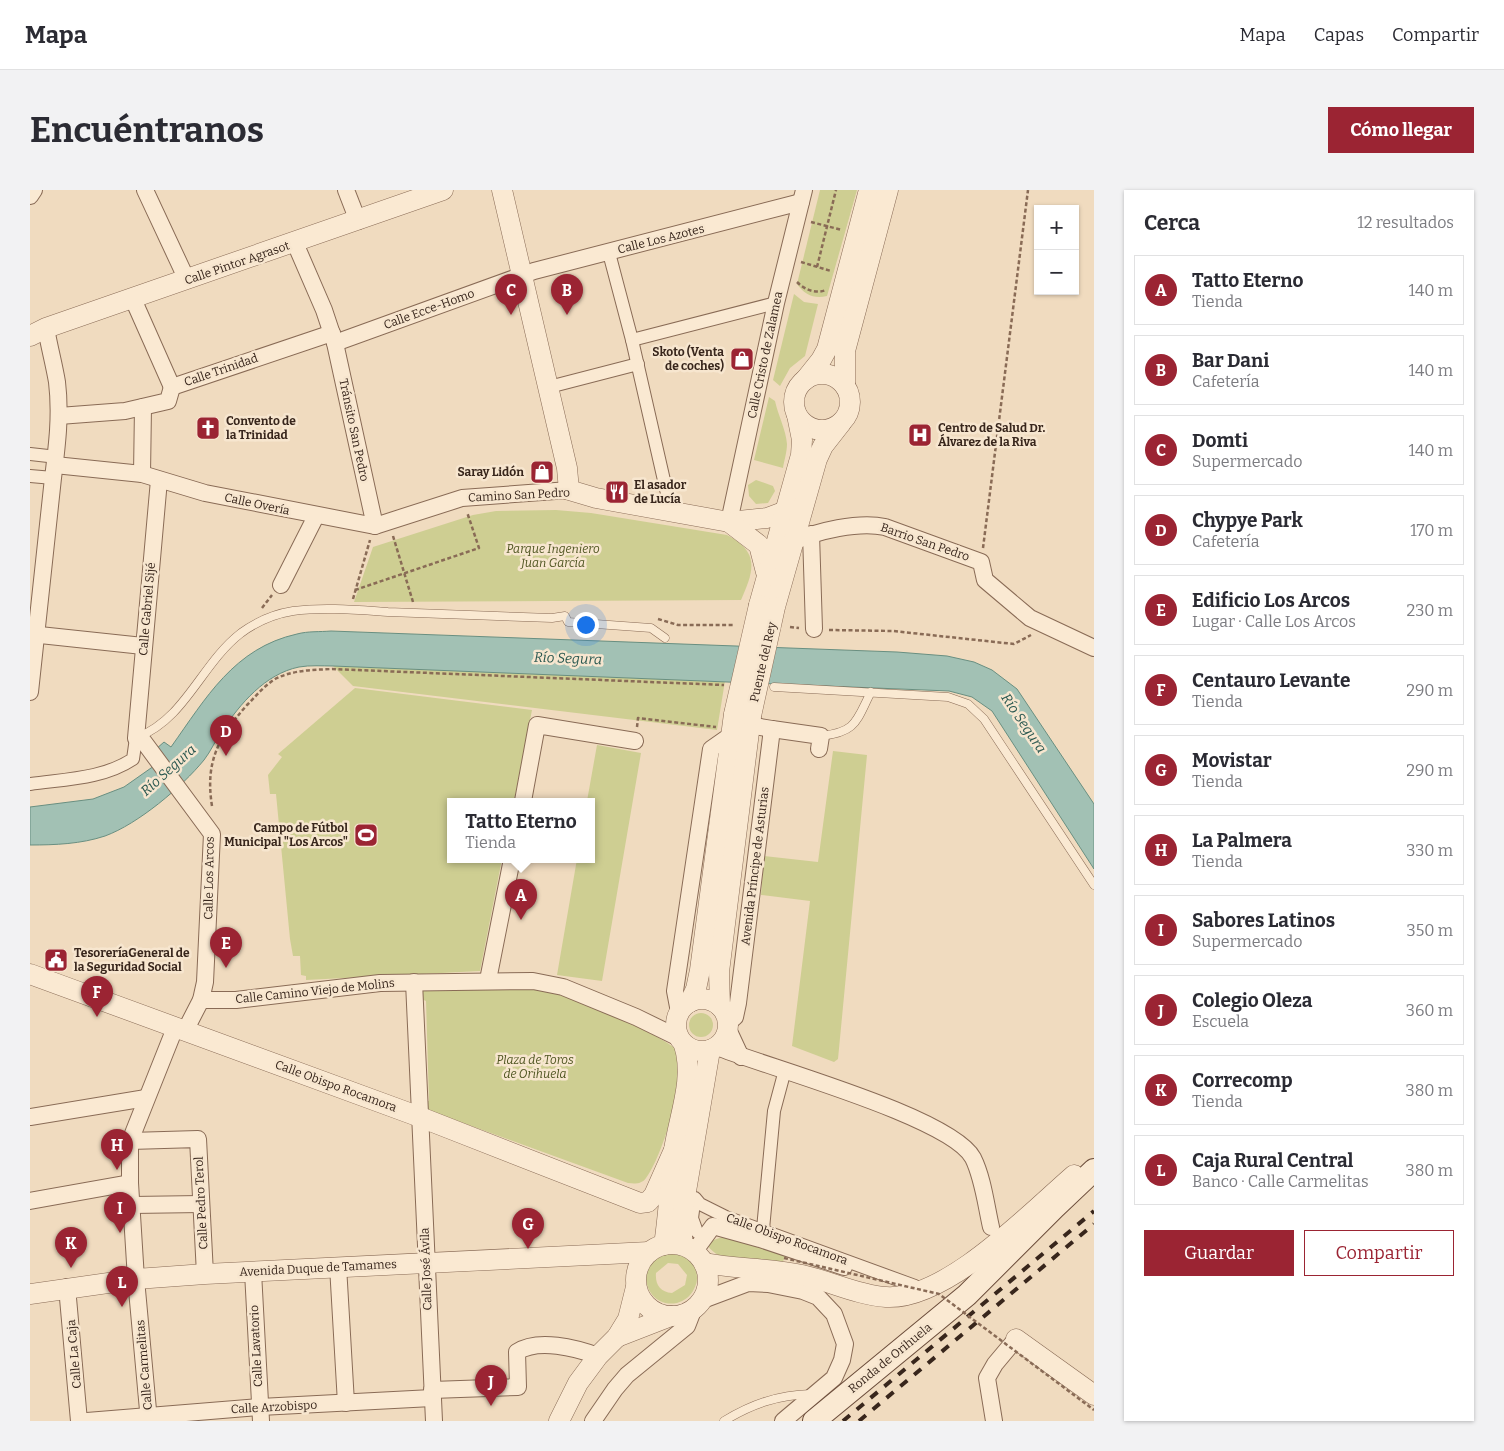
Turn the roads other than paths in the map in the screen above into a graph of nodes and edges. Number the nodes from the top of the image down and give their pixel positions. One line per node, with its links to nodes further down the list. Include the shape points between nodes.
1 (34, 190): 8 (street)
2 (145, 190): 14 (street)
3 (346, 190): 10 (street)
4 (443, 190): 10 (street, Calle Pintor Agrasot)
5 (502, 190): 13 (street)
6 (869, 190): 21 (street, via 827,348)
7 (888, 190): 22 (street, via 845,351)
8 (30, 196)
9 (803, 196): 12 (street, Calle Los Azotes); 16 (street, Calle Cristo de Zalamea)
10 (358, 221): 11 (street, Calle Pintor Agrasot)
11 (294, 243): 14 (street, Calle Pintor Agrasot); 18 (street, Tránsito San Pedro)
12 (609, 252): 13 (street, Calle Los Azotes); 19 (street)
13 (522, 275): 18 (street, Calle Ecce-Homo); 24 (street)
14 (187, 280): 15 (street, Calle Pintor Agrasot)
15 (133, 299): 17 (street, Calle Pintor Agrasot); 23 (street)
16 (776, 303): 19 (street); 38 (street, Calle Cristo de Zalamea)
17 (34, 334): 27 (street, via 57,381)
18 (334, 338): 23 (street, Calle Trinidad); 39 (street, Tránsito San Pedro)
19 (632, 340): 20 (street)
20 (638, 364): 24 (street); 35 (street)
21 (805, 380): 22 (street, via 822,374); 26 (street, via 794,396)
22 (845, 386): 28 (street, via 850,397 850,409)
23 (172, 387): 25 (street, Calle Trinidad, via 168,401)
24 (548, 388): 34 (street)
25 (143, 407): 27 (street, Calle Trinidad); 31 (street)
26 (797, 415): 28 (street, via 801,422 814,429 828,430); 36 (street, via 801,455)
27 (59, 416): 30 (street)
28 (842, 423): 40 (street, via 817,459)
29 (30, 454): 30 (street)
30 (55, 467): 31 (street, Calle Overía); 32 (street); 45 (street)
31 (142, 474): 33 (street, Calle Overía)
32 (30, 476)
33 (159, 480): 37 (street, Calle Overía); 47 (street, Calle Gabriel Sijé)
34 (569, 490): 35 (street, Camino San Pedro); 39 (street, Camino San Pedro, via 462,498)
35 (671, 511): 38 (street, Camino San Pedro)
36 (783, 512): 38 (street, Camino San Pedro, via 767,518); 41 (street)
37 (316, 516): 39 (street, Calle Overía); 42 (street)
38 (729, 522): 41 (street, via 759,546)
39 (382, 524)
40 (802, 538): 43 (street); 44 (street); 48 (street, Barrio San Pedro, via 876,525 981,562 985,580 1030,618)
41 (766, 573): 43 (street)
42 (281, 585)
43 (767, 606): 52 (street, Puente del Rey, bridge)
44 (814, 629)
45 (33, 635): 47 (street); 50 (street)
46 (664, 638): 54 (lane, via 651,628 568,622 565,616 292,611 256,623 222,651 167,721 154,731)
47 (143, 646): 54 (street, Calle Gabriel Sijé)
48 (1094, 648)
49 (774, 687): 51 (lane)
50 (30, 692)
51 (870, 692): 56 (lane, via 854,725); 60 (lane, via 948,697 968,704 984,719 1005,749)
52 (745, 718): 53 (street); 65 (street, Avenida Príncipe de Asturias, via 718,972); 66 (street, via 731,735 700,970 696,989)
53 (772, 729): 56 (street); 65 (street, Avenida Príncipe de Asturias, via 738,1003 735,1017)
54 (136, 738): 57 (street, via 133,759 120,767 91,776); 64 (street, Calle Los Arcos, via 144,742 212,834 205,982)
55 (635, 741): 58 (street, via 537,725)
56 (820, 742)
57 (30, 784)
58 (524, 798)
59 (511, 863): 61 (street)
60 (1094, 885)
61 (488, 980): 63 (street, Calle Camino Viejo de Molins); 66 (street, Calle Camino Viejo de Molins, via 550,983 636,1017 663,1024)
62 (36, 981): 67 (street, Calle Obispo Rocamora)
63 (414, 982): 64 (street, Calle Camino Viejo de Molins, via 380,982 236,1000); 73 (street, Calle José Ávila)
64 (201, 1000): 67 (street, Calle Los Arcos)
65 (725, 1019): 66 (street, via 705,999); 68 (street, via 723,1041); 69 (street)
66 (681, 1023): 68 (street, via 696,1051); 75 (street, via 689,1060)
67 (180, 1030): 71 (street, Calle Los Arcos); 73 (street, Calle Obispo Rocamora)
68 (713, 1049): 69 (street); 83 (street, via 684,1197)
69 (741, 1057): 70 (street)
70 (785, 1070): 81 (street, via 933,1126 954,1140 972,1156); 82 (street, via 774,1111)
71 (146, 1098): 72 (street); 74 (street, Calle Los Arcos)
72 (30, 1117)
73 (420, 1117): 75 (street, Calle Obispo Rocamora, via 640,1203 648,1202 654,1195); 85 (street, Calle José Ávila)
74 (130, 1142): 77 (street, Calle Carmelitas); 79 (street, Calle Pedro Terol, via 198,1139)
75 (674, 1150): 83 (street, via 671,1195)
76 (1091, 1165): 83 (street, Avenida Duque de Tamames, via 969,1266 936,1285 908,1295 864,1294 802,1275 748,1270); 113 (main road, Ronda de Orihuela, via 1033,1217 967,1295)
77 (130, 1183): 78 (street); 80 (street, Calle Carmelitas)
78 (30, 1201)
79 (201, 1204): 80 (street); 89 (street, Calle Pedro Terol)
80 (132, 1205): 91 (street, Calle Carmelitas)
81 (991, 1227)
82 (763, 1229): 83 (street, Calle Obispo Rocamora, via 706,1208 695,1198); 92 (street, Calle Obispo Rocamora)
83 (682, 1248): 84 (street, Avenida Duque de Tamames); 87 (street, Calle Obispo Rocamora, via 713,1226); 90 (street); 95 (street, via 708,1283)
84 (606, 1254): 85 (street, Avenida Duque de Tamames); 90 (street, Avenida Duque de Tamames)
85 (426, 1262): 86 (street, Avenida Duque de Tamames); 100 (street, Calle José Ávila)
86 (338, 1266): 88 (street, Avenida Duque de Tamames); 103 (street)
87 (844, 1267)
88 (253, 1272): 89 (street, Avenida Duque de Tamames); 104 (street, Calle Lavatorio)
89 (205, 1274): 91 (street, Avenida Duque de Tamames)
90 (637, 1278): 96 (street, via 639,1295 648,1308); 97 (street, via 628,1319)
91 (136, 1279): 93 (street, Avenida Duque de Tamames); 105 (street, Calle Carmelitas)
92 (915, 1286)
93 (67, 1287): 94 (street, Avenida Duque de Tamames); 106 (street, Calle La Caja)
94 (30, 1294)
95 (697, 1305): 96 (street, via 683,1314); 101 (street, via 748,1283 784,1286 818,1297 834,1314 845,1344 834,1378); 110 (street, via 687,1326 627,1375)
96 (671, 1316): 97 (street)
97 (617, 1337): 99 (street)
98 (1016, 1339): 102 (street); 114 (street, via 987,1378)
99 (598, 1356): 100 (street, Calle Arzobispo, via 569,1346 525,1347 517,1352 518,1387); 109 (street, via 578,1383)
100 (432, 1394): 103 (street, Calle Arzobispo); 108 (street, Calle José Ávila)
101 (816, 1394): 111 (lane, via 766,1400); 112 (street)
102 (1094, 1396)
103 (346, 1402): 104 (street, Calle Arzobispo)
104 (260, 1414): 105 (street, Calle Arzobispo)
105 (148, 1418): 107 (street, Calle Arzobispo)
106 (79, 1421)
107 (86, 1421)
108 (434, 1421)
109 (559, 1421)
110 (594, 1421)
111 (724, 1421)
112 (783, 1421)
113 (814, 1421)
114 (994, 1421)

